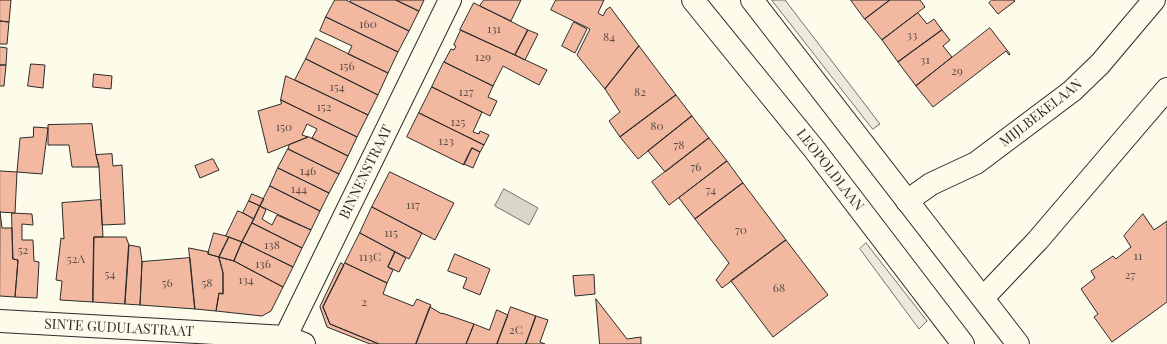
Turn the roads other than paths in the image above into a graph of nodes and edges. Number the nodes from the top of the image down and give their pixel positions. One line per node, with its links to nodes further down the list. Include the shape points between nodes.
1 (450, 0): 9 (street, BINNENSTRAAT)
2 (693, 0): 10 (street, LEOPOLDLAAN, via 814,149)
3 (752, 0): 6 (street)
4 (1154, 0): 6 (street, MIJLBEKELAAN, via 1100,64 1072,92 976,163 931,184)
5 (1167, 89): 7 (street, via 1038,240)
6 (907, 201): 7 (street)
7 (983, 298): 11 (street)
8 (0, 321): 9 (street, SINTE GUDULASTRAAT)
9 (291, 342)
10 (963, 344)
11 (1018, 344)

